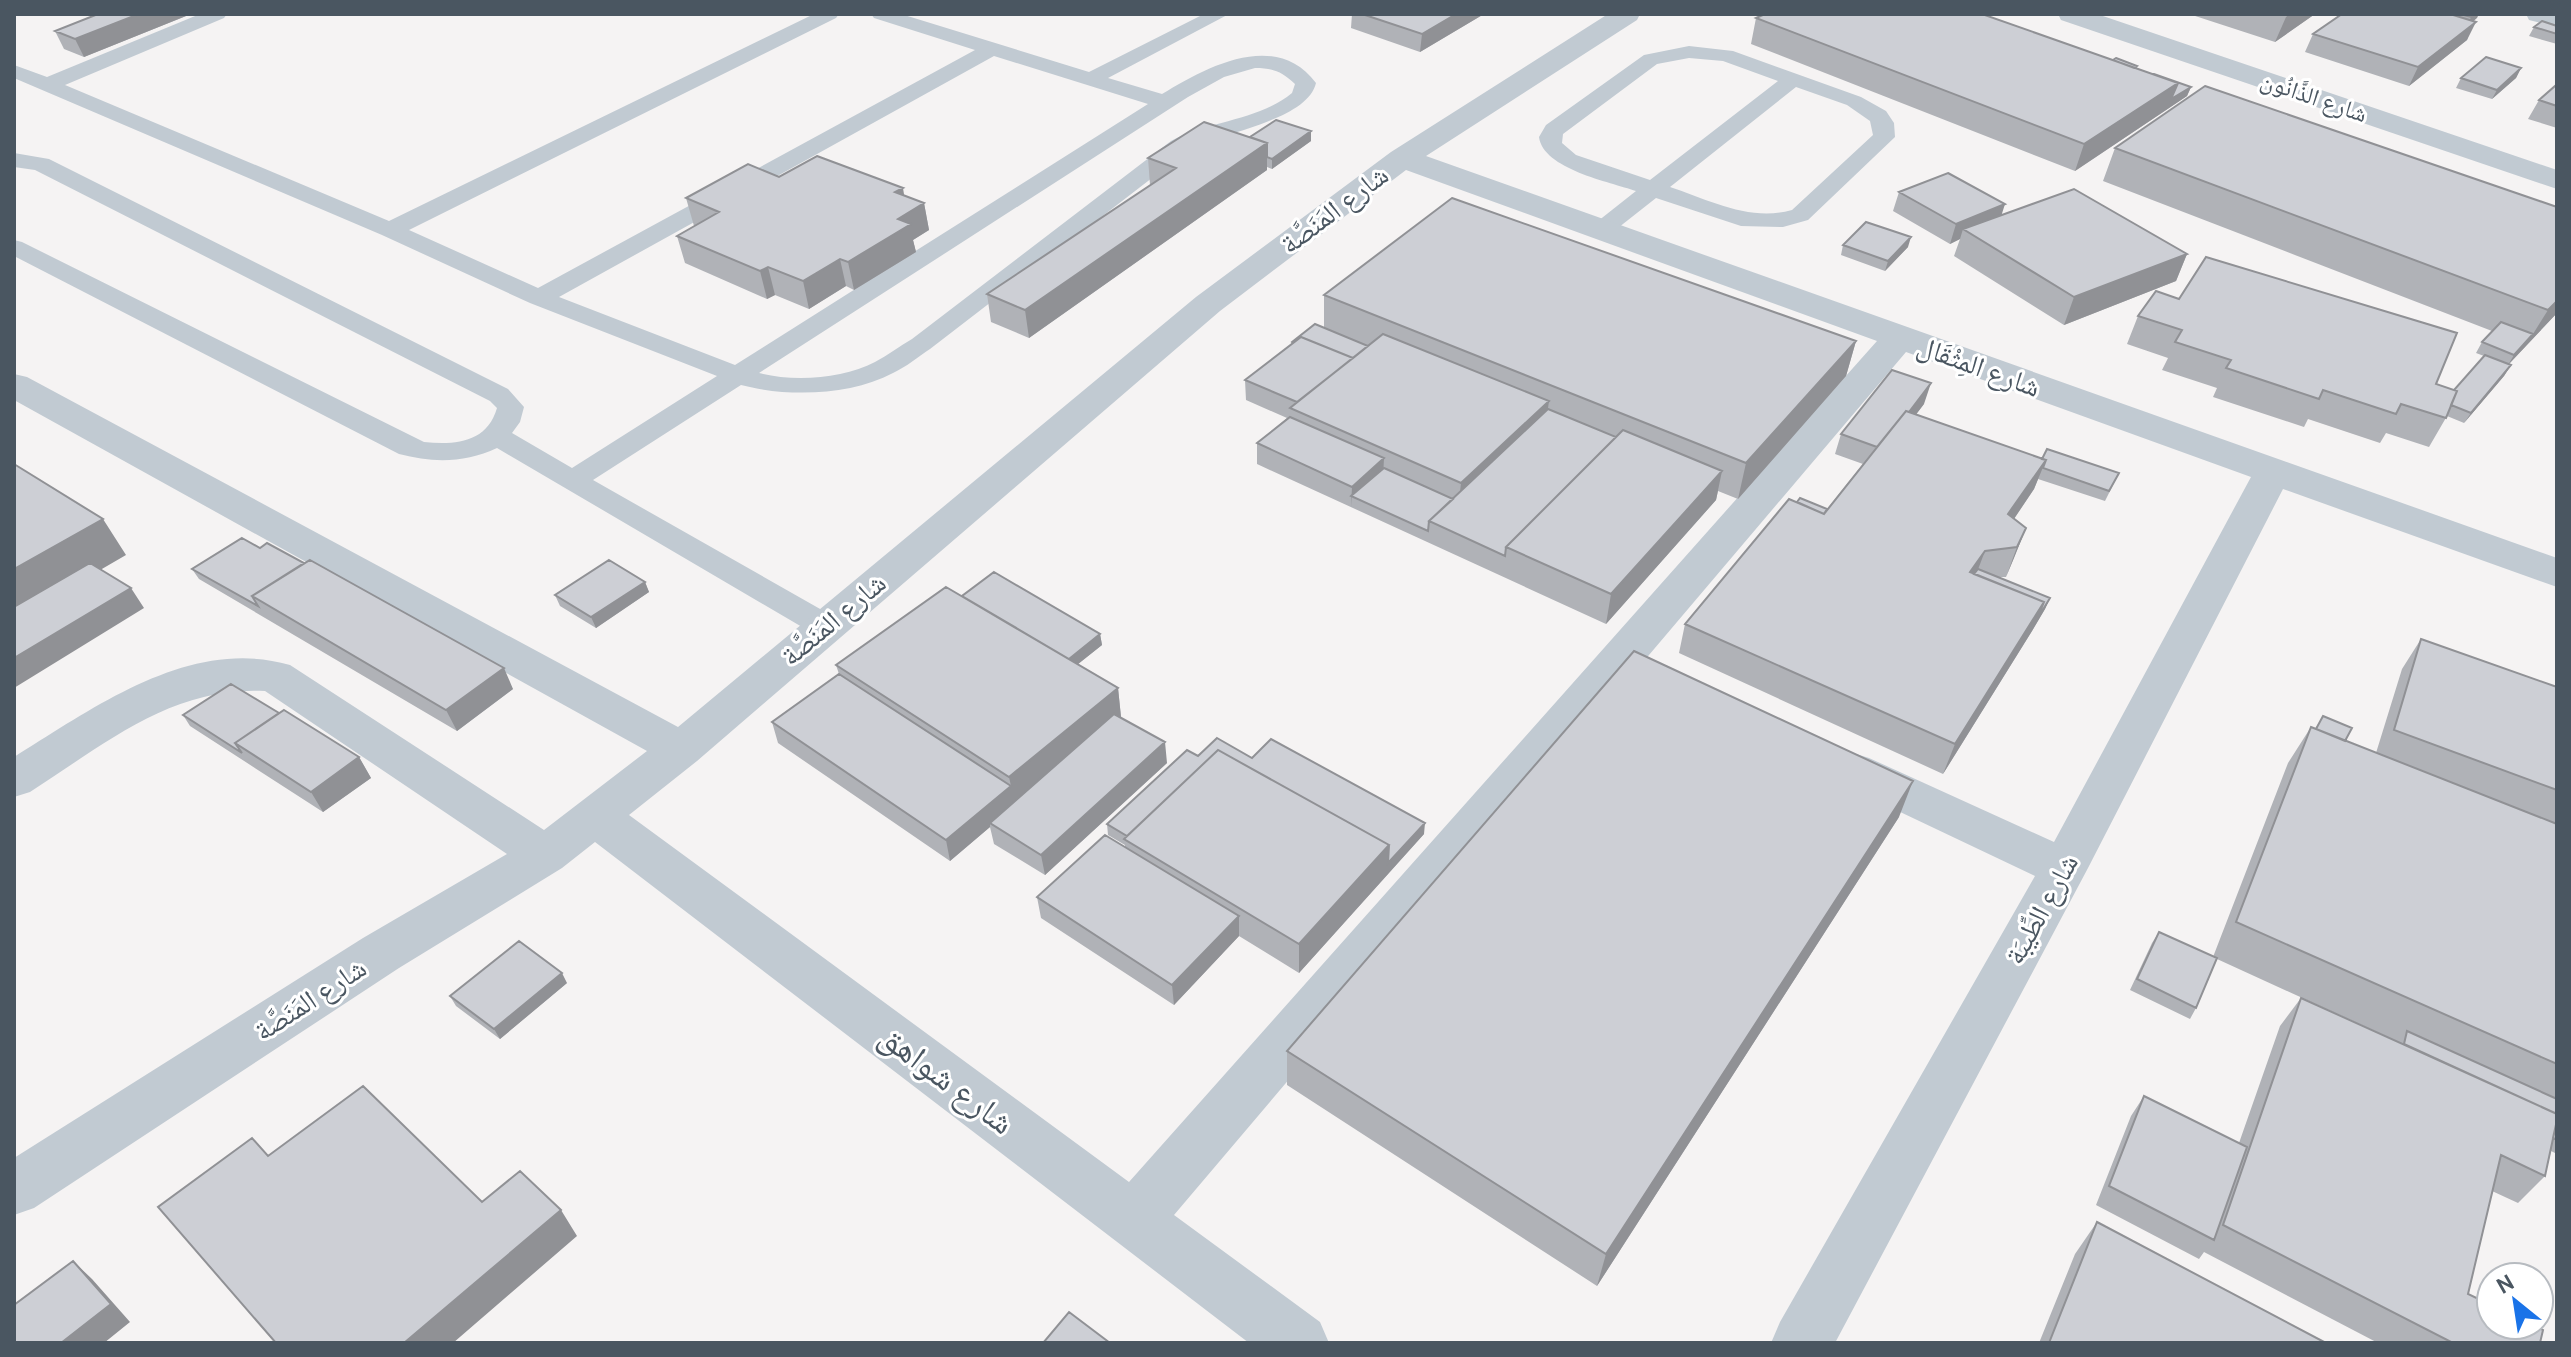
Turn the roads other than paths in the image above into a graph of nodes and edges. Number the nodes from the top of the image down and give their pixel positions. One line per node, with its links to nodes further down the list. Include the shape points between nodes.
1 (217, 14): 13 (lane)
2 (829, 14): 19 (lane)
3 (881, 14): 9 (lane)
4 (1627, 14): 15 (street, شارع المَنَصَّة)
5 (2071, 14): 17 (street, شارع الذَّانُون)
6 (2539, 14): 8 (street)
7 (1212, 15): 11 (lane)
8 (2557, 19)
9 (993, 48): 11 (lane); 22 (lane)
10 (14, 71): 13 (lane)
11 (1090, 79): 14 (lane)
12 (1793, 79): 18 (lane); 18 (lane, via 1868,108 1885,130 1884,137 1800,215 1775,222 1741,219); 18 (lane, via 1726,55 1662,55 1550,137 1557,153 1568,160)
13 (47, 85): 19 (lane)
14 (1165, 102): 24 (lane); 24 (lane, via 1220,68 1241,63 1283,66 1306,83 1304,94 1292,103 1213,128 1179,146 882,369 829,384 773,385)
15 (1402, 158): 20 (street, شارع المِثْقَال); 30 (street, شارع المَنَصَّة, via 1208,304)
16 (14, 160): 26 (lane, via 41,164 499,395 511,407 509,423)
17 (2557, 180)
18 (1653, 188): 20 (lane)
19 (390, 230): 22 (lane)
20 (1601, 230): 23 (street, شارع المِثْقَال)
21 (14, 247): 26 (lane, via 409,448 434,455 464,451)
22 (539, 298): 24 (lane)
23 (1900, 337): 27 (street, شارع المِثْقَال); 31 (street)
24 (739, 376): 28 (lane)
25 (14, 385): 33 (street)
26 (497, 436): 28 (lane)
27 (2273, 471): 29 (street, شارع المِثْقَال); 38 (street, شارع الطِّيبَة)
28 (573, 480): 30 (lane)
29 (2557, 573)
30 (825, 626): 33 (street, شارع المَنَصَّة)
31 (1619, 660): 32 (street); 40 (street)
32 (1662, 680)
33 (681, 749): 36 (street, شارع المَنَصَّة)
34 (1820, 754): 38 (street)
35 (14, 780): 37 (street, via 139,702 225,674 274,676)
36 (595, 816): 37 (street, شارع المَنَصَّة); 40 (street, شارع شواهق)
37 (545, 855): 39 (street, شارع المَنَصَّة, via 381,953)
38 (2064, 868): 42 (street, شارع الطِّيبَة)
39 (14, 1189)
40 (1134, 1219): 41 (street, شارع شواهق)
41 (1298, 1343)
42 (1802, 1343)

